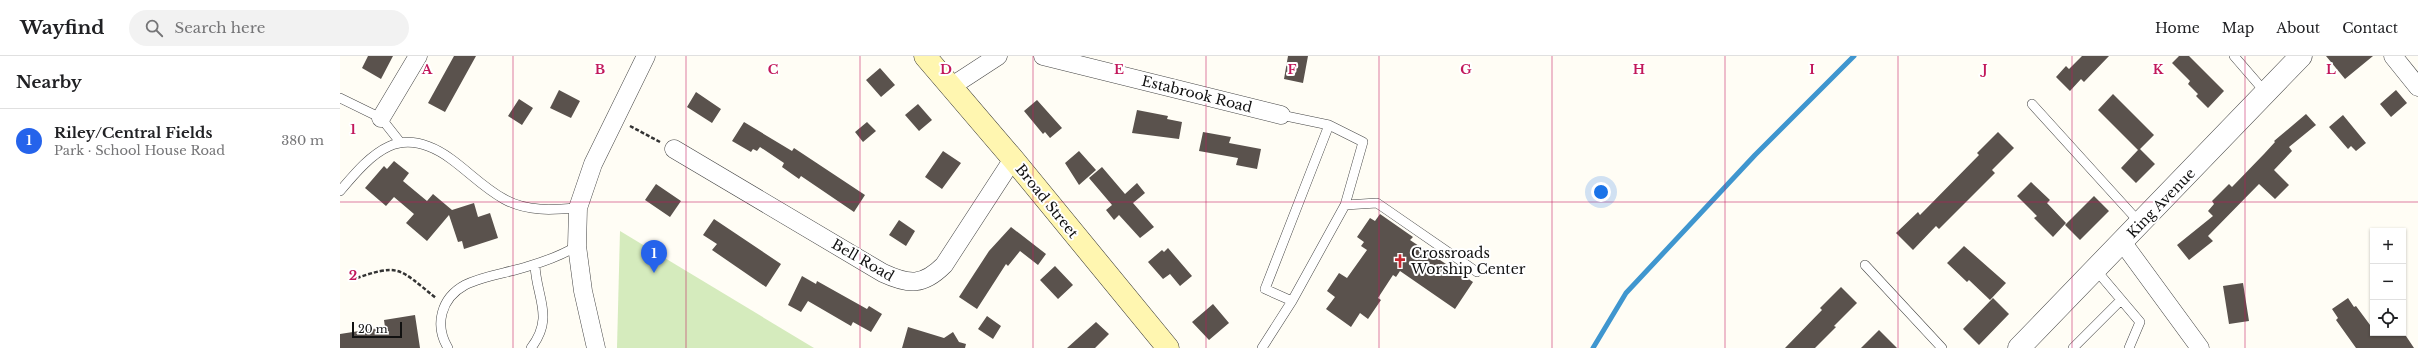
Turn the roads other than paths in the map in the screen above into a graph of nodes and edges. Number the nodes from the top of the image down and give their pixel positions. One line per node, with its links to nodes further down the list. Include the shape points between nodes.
1 (418, 56): 15 (street)
2 (646, 56): 22 (street, via 593,164)
3 (924, 56): 9 (main road, Broad Street)
4 (998, 56): 9 (street)
5 (1043, 56): 14 (street, Estabrook Road)
6 (2234, 56): 11 (lane)
7 (2301, 56): 11 (street, King Avenue)
8 (2393, 56): 10 (street)
9 (952, 86): 19 (main road, Broad Street)
10 (2418, 87)
11 (2266, 93): 23 (street, King Avenue)
12 (340, 98): 15 (lane)
13 (2032, 104): 23 (lane)
14 (1281, 115): 16 (lane)
15 (381, 118): 17 (lane)
16 (1329, 125): 21 (lane, via 1363,142); 31 (lane, via 1265,289)
17 (400, 142): 20 (lane, via 388,146 368,161); 22 (lane, via 431,146 505,200 527,208)
18 (674, 149): 19 (street, Bell Road, via 883,274 902,282 921,281 944,265)
19 (1012, 158): 35 (main road, Broad Street)
20 (340, 191)
21 (1345, 205): 29 (lane, via 1377,203); 31 (lane)
22 (578, 208): 25 (street)
23 (2141, 224): 24 (street, King Avenue)
24 (2123, 243): 28 (street, King Avenue); 41 (street)
25 (577, 246): 26 (lane); 34 (street, via 583,291)
26 (535, 265): 32 (lane, via 476,281 456,292 445,303 440,317 441,330); 33 (lane, via 544,309 544,323)
27 (1865, 265): 37 (lane)
28 (2096, 270): 30 (lane); 38 (street, King Avenue)
29 (1478, 272)
30 (2121, 300): 39 (lane); 40 (lane, via 2140,322)
31 (1292, 302): 36 (lane)
32 (448, 348)
33 (531, 348)
34 (596, 348)
35 (1168, 348)
36 (1262, 348)
37 (1942, 348)
38 (2019, 348)
39 (2073, 348)
40 (2129, 348)
41 (2200, 348)

